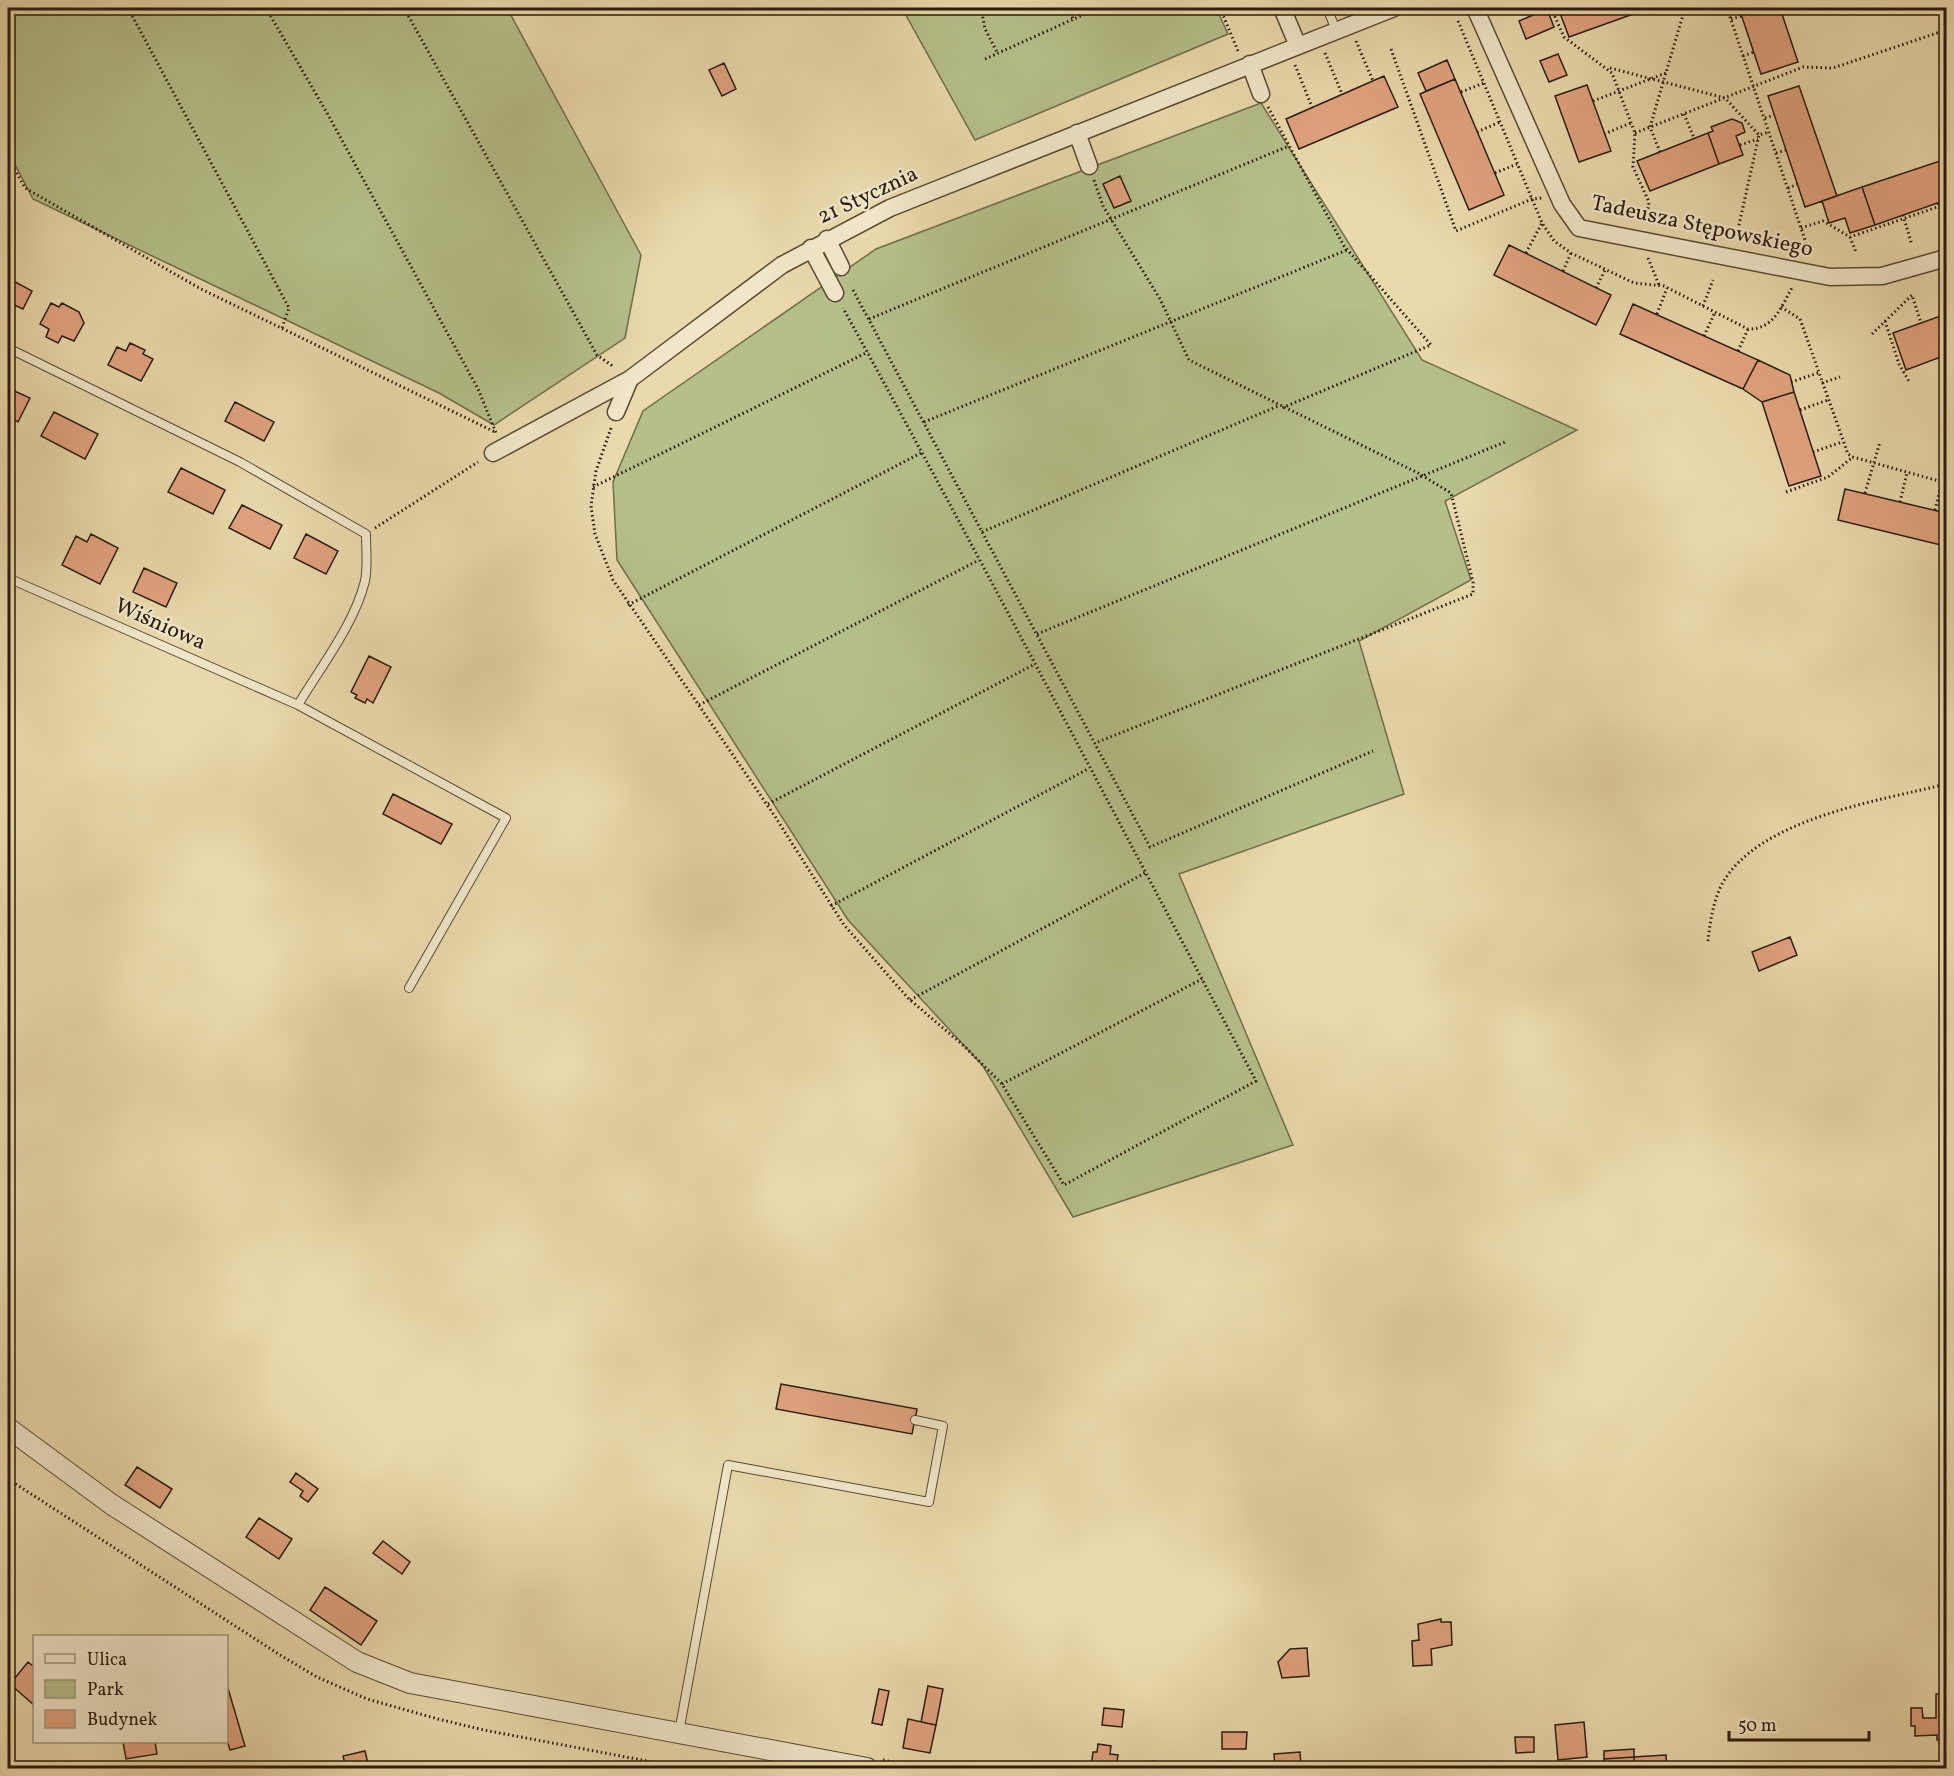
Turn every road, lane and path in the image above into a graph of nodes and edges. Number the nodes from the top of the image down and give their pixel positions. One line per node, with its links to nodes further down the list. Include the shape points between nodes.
1 (128, 8): 105 (path, via 289,308)
2 (266, 8): 105 (path, via 478,389 496,432)
3 (404, 8): 112 (path)
4 (981, 8): 25 (path, via 985,29)
5 (1070, 8): 17 (path)
6 (1098, 8): 17 (path)
7 (1220, 8): 28 (path)
8 (1282, 8): 22 (street)
9 (1327, 8): 19 (lane)
10 (1394, 8): 19 (street, 21 Stycznia)
11 (1475, 8): 67 (street, Tadeusza Stępowskiego)
12 (1551, 8): 29 (path, via 1564,37)
13 (1685, 8): 30 (path)
14 (1727, 8): 16 (path)
15 (1742, 16): 16 (path)
16 (1731, 19): 26 (path)
17 (1073, 20): 25 (path)
18 (1458, 21): 34 (path)
19 (1343, 28): 21 (street, 21 Stycznia); 32 (path)
20 (1947, 30): 35 (path, via 1833,69 1803,67)
21 (1319, 37): 22 (street, 21 Stycznia); 39 (path)
22 (1293, 48): 28 (street, 21 Stycznia); 42 (path)
23 (1390, 49): 68 (path, via 1456,231)
24 (1754, 52): 26 (path)
25 (998, 54): 27 (path)
26 (1743, 56): 35 (path)
27 (986, 59)
28 (1247, 66): 38 (street); 51 (street, 21 Stycznia)
29 (1608, 67): 31 (path); 36 (path)
30 (1666, 73): 31 (path); 33 (path)
31 (1652, 78): 33 (path); 36 (path)
32 (1373, 81)
33 (1663, 81): 40 (path); 48 (path)
34 (1484, 83): 37 (path); 46 (path)
35 (1754, 86): 40 (path); 45 (path)
36 (1619, 91): 41 (path); 47 (path)
37 (1461, 92)
38 (1261, 94): 57 (path)
39 (1342, 94)
40 (1725, 98): 43 (path); 54 (path)
41 (1593, 101)
42 (1312, 107)
43 (1684, 114): 48 (path); 55 (path)
44 (1774, 115): 45 (path)
45 (1765, 118): 50 (path)
46 (1500, 122): 49 (path); 62 (path)
47 (1631, 123): 52 (path); 53 (path)
48 (1650, 127): 52 (path); 59 (path)
49 (1477, 132)
50 (1769, 132): 54 (path); 60 (path)
51 (1077, 133): 63 (street); 79 (street, 21 Stycznia, via 890,207)
52 (1635, 133): 71 (path, via 1633,167 1649,202)
53 (1604, 134)
54 (1759, 137): 56 (path); 77 (path)
55 (1694, 138)
56 (1740, 145)
57 (1289, 146): 73 (path); 82 (path)
58 (1786, 150): 60 (path)
59 (1660, 152)
60 (1776, 153): 66 (path)
61 (8, 158): 105 (path, via 25,188 201,289)
62 (1517, 164): 64 (path); 68 (path)
63 (1089, 166): 73 (path, via 1103,206)
64 (1495, 173)
65 (1798, 184): 66 (path)
66 (1788, 188): 75 (path)
67 (1558, 195): 68 (path); 91 (street, Tadeusza Stępowskiego, via 1579,228)
68 (1532, 199): 74 (path)
69 (1947, 204): 70 (path)
70 (1939, 205): 72 (path); 76 (path)
71 (1647, 214)
72 (1904, 217): 78 (path); 80 (path)
73 (1113, 220): 101 (path); 103 (path)
74 (1542, 223): 84 (path); 85 (path, via 1554,241)
75 (1802, 228): 78 (path, via 1823,221); 91 (path, via 1808,249)
76 (1947, 228)
77 (1737, 234)
78 (1850, 237): 83 (path)
79 (827, 239): 81 (street, 21 Stycznia); 88 (street)
80 (1912, 245)
81 (812, 248): 96 (street); 115 (street, 21 Stycznia, via 782,265)
82 (1347, 249): 103 (path); 120 (path, via 1431,345)
83 (1856, 252)
84 (1526, 253)
85 (1571, 253): 89 (path); 90 (path)
86 (1646, 253): 93 (path)
87 (1947, 258): 91 (street, Tadeusza Stępowskiego, via 1882,276 1830,277)
88 (841, 267): 101 (path)
89 (1605, 270): 93 (path, via 1639,285); 94 (path)
90 (1563, 271)
91 (1802, 271): 98 (path)
92 (1713, 280): 97 (path)
93 (1659, 286): 95 (path)
94 (1596, 288)
95 (1667, 288): 97 (path); 100 (path)
96 (835, 293): 111 (path)
97 (1703, 306): 99 (path)
98 (1781, 307): 106 (path, via 1771,322); 113 (path, via 1800,319)
99 (1715, 312): 106 (path); 108 (path)
100 (1657, 314)
101 (869, 319): 123 (path)
102 (1885, 321): 104 (path, via 1912,295); 107 (path); 118 (path, via 1899,364)
103 (1171, 322): 120 (path, via 1189,360); 123 (path)
104 (1921, 323)
105 (282, 328)
106 (1748, 329): 110 (path)
107 (1872, 334)
108 (1704, 336)
109 (8, 348): 144 (lane, via 240,462)
110 (1738, 351)
111 (868, 352): 129 (path); 138 (path)
112 (597, 356)
113 (1819, 373): 116 (path); 117 (path)
114 (1840, 377): 117 (path)
115 (630, 379): 122 (street); 128 (street, 21 Stycznia)
116 (1791, 382)
117 (1822, 383): 119 (path)
118 (1910, 383)
119 (1828, 400): 121 (path); 125 (path)
120 (1280, 407): 135 (path); 143 (path)
121 (1800, 410)
122 (616, 412): 138 (path)
123 (924, 422): 143 (path)
124 (1505, 442): 135 (path)
125 (1842, 442): 127 (path); 131 (path)
126 (1880, 442): 132 (path)
127 (1813, 452)
128 (494, 453): 144 (path)
129 (921, 453): 145 (path); 147 (path)
130 (1943, 454): 133 (path)
131 (1853, 457): 132 (path); 139 (path, via 1828,477)
132 (1873, 463): 134 (path); 140 (path)
133 (1947, 466)
134 (1907, 472): 136 (path); 141 (path)
135 (1424, 476): 148 (path); 152 (path, via 1451,493 1473,594)
136 (1942, 482): 137 (path); 142 (path)
137 (1947, 483)
138 (593, 487): 147 (path, via 594,534 606,567)
139 (1786, 492)
140 (1865, 493)
141 (1900, 502)
142 (1935, 510)
143 (982, 532): 148 (path)
144 (366, 534): 150 (lane, via 361,594)
145 (979, 560): 149 (path); 151 (path)
146 (8, 578): 150 (lane, Wiśniowa)
147 (628, 605): 151 (path)
148 (1037, 634): 152 (path)
149 (1035, 664): 154 (path); 156 (path)
150 (298, 705): 161 (lane, Wiśniowa, via 507,818)
151 (699, 705): 156 (path)
152 (1095, 743): 153 (path, via 1150,847)
153 (1372, 751)
154 (1088, 769): 157 (path); 158 (path)
155 (1947, 784): 159 (path, via 1780,833 1746,856 1722,885)
156 (767, 805): 158 (path)
157 (1145, 873): 160 (path); 162 (path)
158 (831, 906): 162 (path, via 873,961)
159 (1708, 942)
160 (1202, 979): 163 (path); 163 (path, via 1256,1081 1064,1185)
161 (409, 987)
162 (910, 1000): 163 (path)
163 (1002, 1084)
164 (915, 1420): 166 (lane, via 943,1426 929,1503 728,1465)
165 (8, 1428): 166 (street, via 111,1504 357,1662 410,1683)
166 (678, 1732): 167 (street)
167 (874, 1764): 168 (path)
168 (921, 1768)

